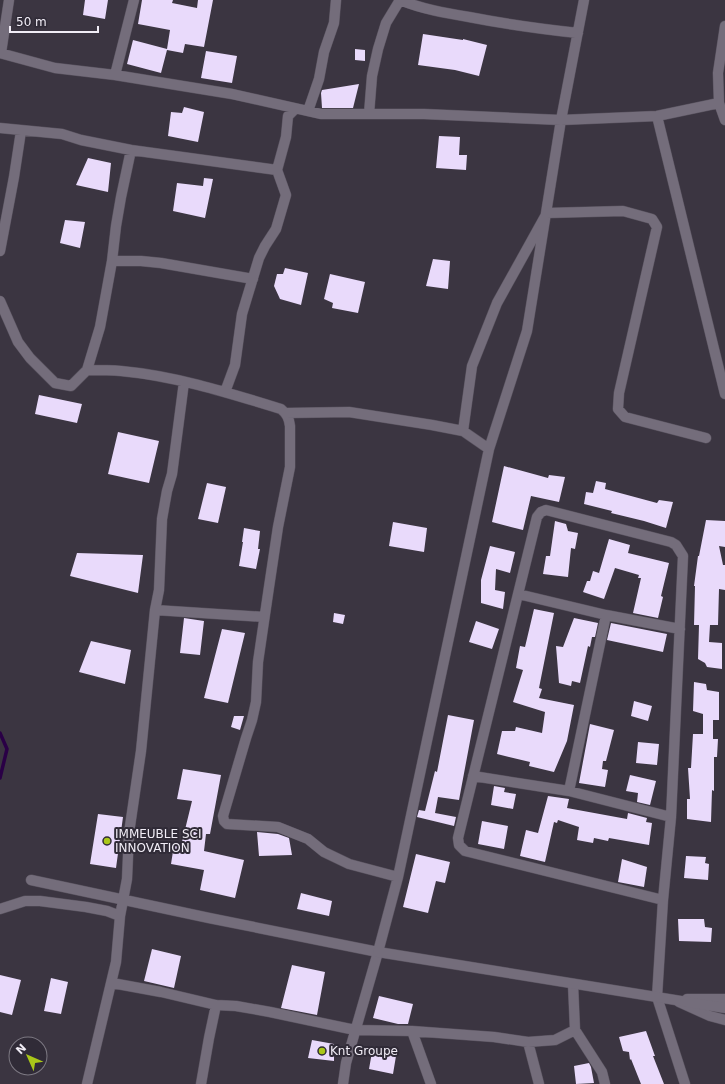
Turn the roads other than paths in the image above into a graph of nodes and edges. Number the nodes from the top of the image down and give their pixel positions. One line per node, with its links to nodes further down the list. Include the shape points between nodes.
1 (9, 0): 9 (street)
2 (134, 0): 10 (street)
3 (336, 0): 13 (street, via 334,23)
4 (400, 0): 7 (street, via 416,7 461,16); 14 (street, via 386,23 378,49 372,76)
5 (584, 0): 7 (street)
6 (725, 26): 8 (street)
7 (578, 33): 16 (street)
8 (724, 44): 11 (street, via 718,73)
9 (0, 53): 10 (street, via 55,68)
10 (115, 74): 12 (street, via 232,94)
11 (719, 103): 15 (street); 17 (street)
12 (295, 109): 13 (street); 21 (street, via 288,116 286,137)
13 (308, 111): 14 (street, via 321,114)
14 (369, 114): 16 (street)
15 (657, 116): 16 (street); 30 (street)
16 (561, 120): 22 (street)
17 (725, 120)
18 (0, 128): 19 (street)
19 (21, 131): 20 (street, via 62,134); 23 (street)
20 (131, 150): 21 (street); 24 (street)
21 (277, 170): 25 (street, via 286,195 276,229 259,258)
22 (547, 213): 32 (street, via 497,303 472,366); 33 (street, via 623,211 652,219 657,227 619,393 618,409 625,417); 34 (street, via 527,332)
23 (0, 251)
24 (112, 261): 25 (street, via 161,263); 27 (street, via 100,327)
25 (253, 279): 29 (street, via 242,314 235,365)
26 (0, 301): 27 (street, via 18,342 55,383 71,386)
27 (87, 370): 28 (street, via 120,371)
28 (184, 382): 29 (street); 36 (street, via 172,474 162,519 159,590)
29 (225, 392): 31 (street, via 281,409)
30 (725, 394)
31 (286, 413): 32 (street, via 349,412); 38 (street, via 290,420 290,467)
32 (463, 431): 34 (street)
33 (706, 438)
34 (489, 448): 43 (street)
35 (518, 594): 37 (street); 39 (street, via 536,517 546,510 676,545 683,556); 40 (street)
36 (155, 610): 38 (street); 45 (street, via 127,879)
37 (606, 615): 39 (street); 41 (street)
38 (264, 617): 43 (street, via 256,702 223,816 224,821 228,824 278,827 308,839 324,852 349,864)
39 (680, 629): 42 (street)
40 (473, 776): 41 (street); 46 (street, via 458,838 459,845 464,851)
41 (569, 791): 42 (street)
42 (671, 817): 46 (street)
43 (398, 877): 49 (street)
44 (31, 880): 45 (street)
45 (122, 899): 48 (street); 49 (street)
46 (662, 900): 52 (street)
47 (0, 909): 48 (street, via 25,901 40,901 86,907)
48 (120, 916): 50 (street)
49 (378, 952): 51 (street); 58 (street)
50 (112, 983): 55 (street); 62 (street)
51 (573, 984): 52 (street); 59 (street)
52 (657, 997): 53 (street); 68 (street)
53 (670, 998): 54 (street); 56 (street); 57 (street)
54 (725, 999)
55 (216, 1005): 58 (street, via 270,1012); 63 (street)
56 (725, 1008)
57 (725, 1020)
58 (355, 1030): 60 (street); 64 (street)
59 (575, 1030): 61 (street, via 555,1040); 67 (street, via 602,1072)
60 (412, 1031): 61 (street, via 494,1036); 65 (street)
61 (528, 1042): 66 (street)
62 (87, 1084)
63 (201, 1084)
64 (342, 1084)
65 (431, 1084)
66 (539, 1084)
67 (605, 1084)
68 (685, 1084)

